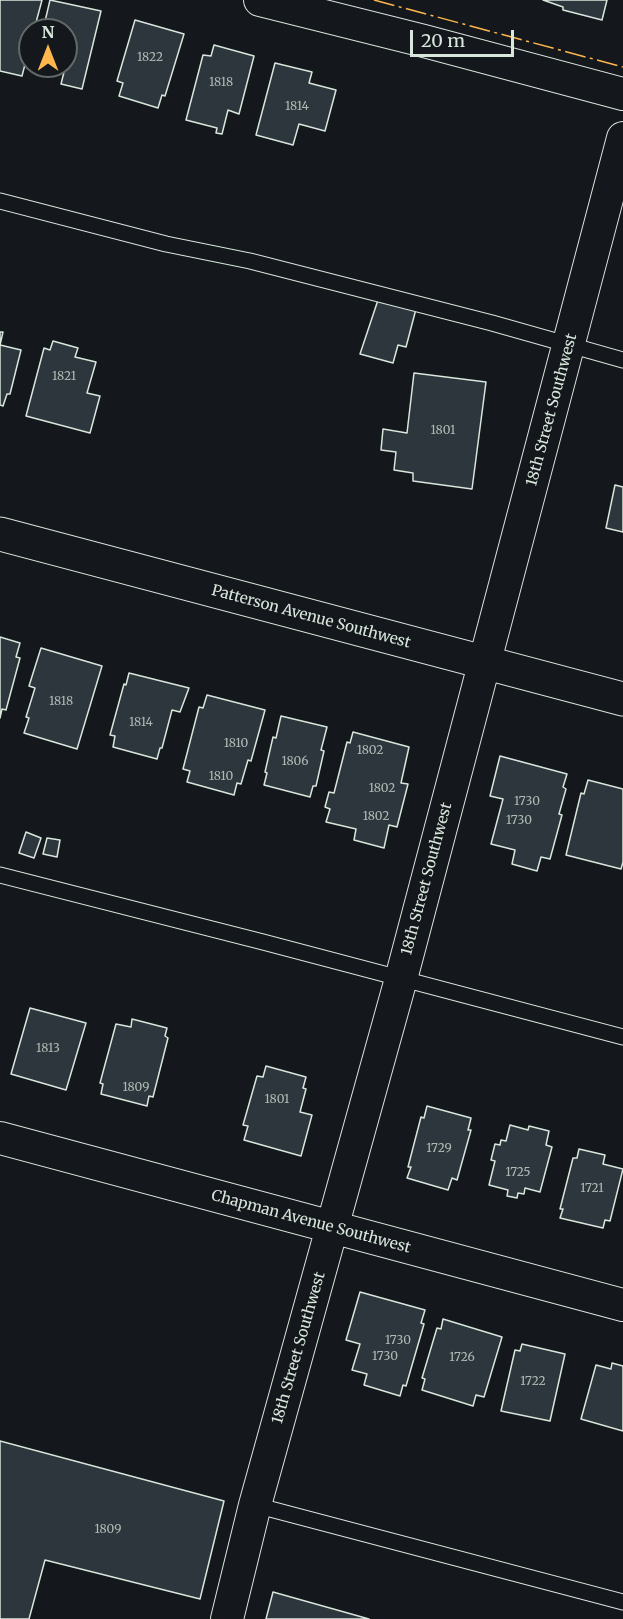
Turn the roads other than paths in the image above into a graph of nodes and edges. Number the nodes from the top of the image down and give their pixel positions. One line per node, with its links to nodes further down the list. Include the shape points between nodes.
1 (260, 0): 2 (street)
2 (623, 94)
3 (623, 138): 5 (street, 18th Street Southwest)
4 (0, 201): 5 (lane, via 285,270)
5 (570, 346): 6 (lane); 8 (street, 18th Street Southwest)
6 (623, 360)
7 (0, 534): 8 (main road, Patterson Avenue Southwest)
8 (484, 662): 9 (main road, Patterson Avenue Southwest); 11 (street, 18th Street Southwest)
9 (623, 699)
10 (0, 875): 11 (lane)
11 (400, 979): 12 (lane); 14 (street, 18th Street Southwest)
12 (623, 1037)
13 (0, 1138): 14 (street, Chapman Avenue Southwest)
14 (332, 1228): 15 (street, Chapman Avenue Southwest); 16 (street, 18th Street Southwest)
15 (623, 1305)
16 (255, 1505): 17 (lane); 18 (street, 18th Street Southwest)
17 (623, 1602)
18 (227, 1619)

